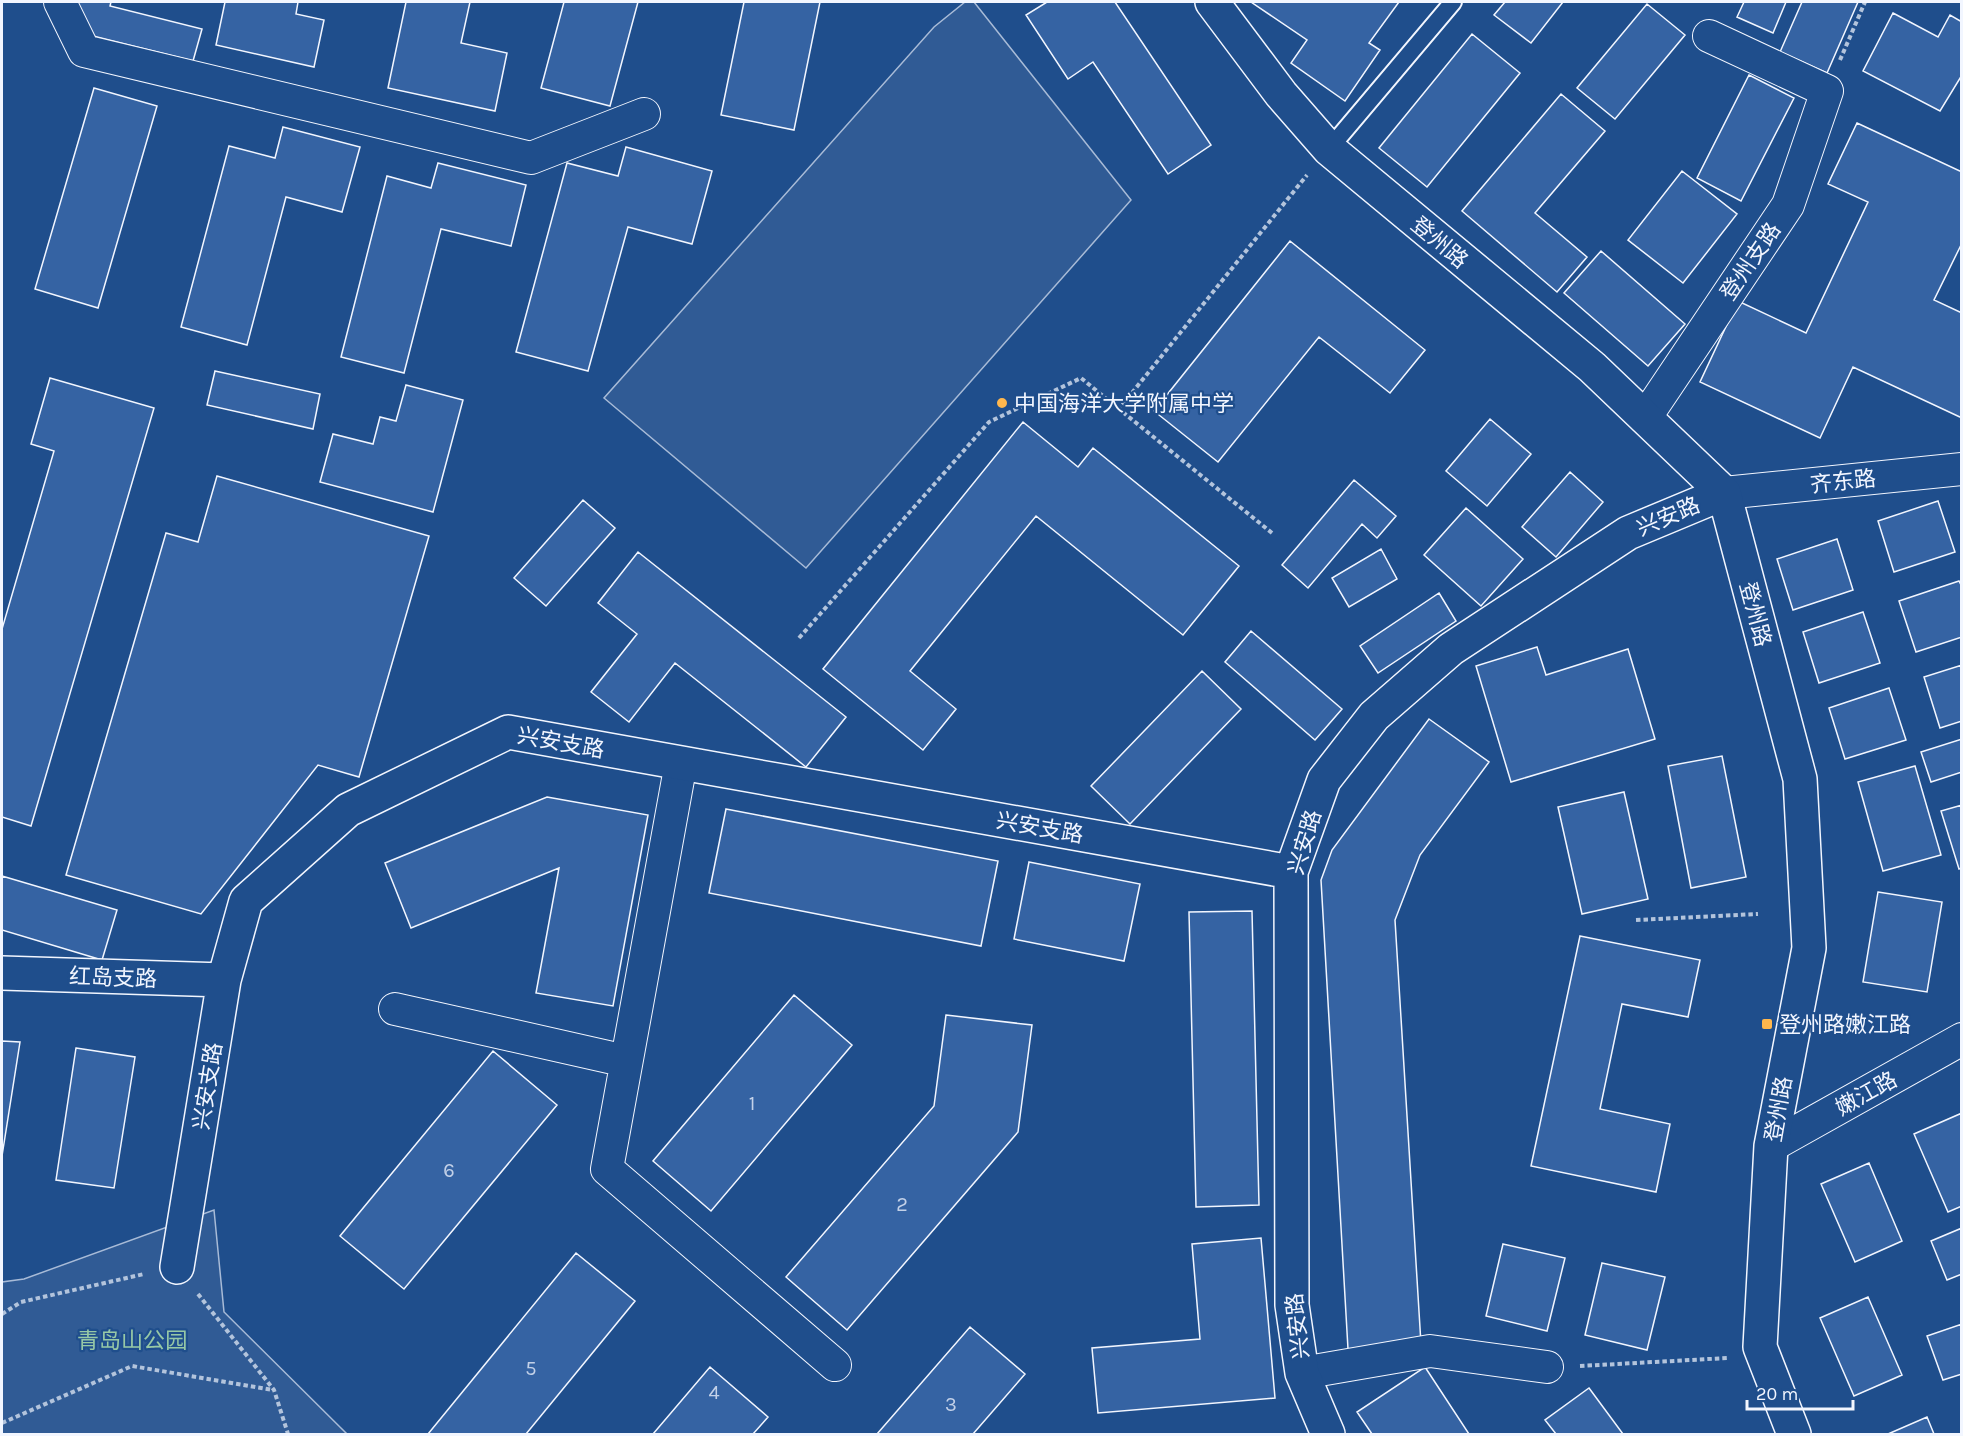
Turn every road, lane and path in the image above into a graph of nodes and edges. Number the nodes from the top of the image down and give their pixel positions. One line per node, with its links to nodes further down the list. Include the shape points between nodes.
1 (60, 2): 7 (street, via 84,51 531,158)
2 (1212, 2): 8 (street, 登州路, via 1281,94)
3 (1453, 2): 8 (lane)
4 (1865, 2): 6 (path)
5 (1709, 36): 6 (street)
6 (1827, 92): 10 (street, 登州支路, via 1788,205)
7 (644, 114)
8 (1329, 149): 9 (path); 10 (street, 登州路, via 1592,367)
9 (1119, 410): 13 (path); 14 (path, via 1081,378 989,422)
10 (1645, 417): 12 (street, 登州路)
11 (1962, 469): 12 (street, 齐东路)
12 (1724, 493): 16 (street, 兴安路, via 1628,533 1451,649 1374,716 1324,780); 24 (street, 登州路, via 1800,779 1809,948)
13 (1272, 532)
14 (799, 638)
15 (681, 762): 16 (street, 兴安支路); 20 (street, 兴安支路, via 508,732 478,746 348,810 246,901); 23 (street)
16 (1291, 872): 30 (street, 兴安路, via 1292,1305)
17 (1758, 914): 18 (path)
18 (1636, 920)
19 (2, 973): 20 (street, 红岛支路)
20 (224, 980): 25 (street, 兴安支路)
21 (394, 1009): 23 (street)
22 (1962, 1039): 24 (street, 嫩江路)
23 (626, 1061): 28 (street, via 607,1169)
24 (1771, 1146): 35 (street, 登州路, via 1760,1347)
25 (177, 1267): 26 (path, via 21,1302); 31 (path)
26 (2, 1314)
27 (1732, 1358): 29 (path)
28 (835, 1365)
29 (1547, 1367): 30 (street, via 1430,1351)
30 (1302, 1373): 33 (street, 兴安路)
31 (273, 1390): 32 (path, via 132,1366); 34 (path)
32 (2, 1423)
33 (1322, 1433)
34 (288, 1434)
35 (1794, 1434)

